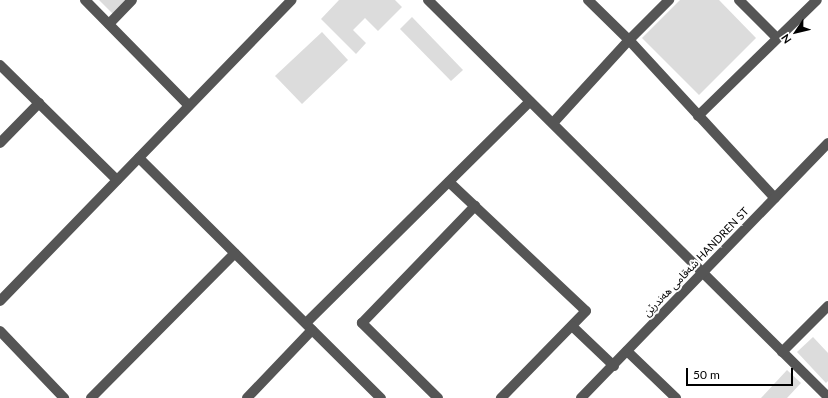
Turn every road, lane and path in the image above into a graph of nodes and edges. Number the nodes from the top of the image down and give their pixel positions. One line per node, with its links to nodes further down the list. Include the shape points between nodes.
1 (85, 0): 9 (street)
2 (132, 0): 9 (street)
3 (292, 0): 15 (street)
4 (428, 0): 13 (street)
5 (588, 0): 11 (street)
6 (669, 0): 11 (street)
7 (739, 0): 10 (street)
8 (818, 0): 10 (street)
9 (109, 24): 15 (street)
10 (776, 38): 16 (street)
11 (629, 40): 16 (street); 17 (street)
12 (0, 65): 14 (street)
13 (530, 101): 17 (street); 22 (street)
14 (39, 103): 18 (street); 21 (street)
15 (189, 106): 20 (street)
16 (698, 116): 23 (street)
17 (554, 123): 26 (street)
18 (0, 143)
19 (828, 143): 23 (street, شەقامی هەندرێن HANDREN ST)
20 (139, 158): 21 (street); 25 (street)
21 (117, 180): 27 (street)
22 (448, 182): 24 (street); 30 (street)
23 (775, 198): 26 (street, شەقامی هەندرێن HANDREN ST)
24 (475, 206): 29 (street, via 586,311); 40 (street, via 362,323)
25 (235, 253): 30 (street); 37 (street)
26 (702, 272): 32 (street, شەقامی هەندرێن HANDREN ST); 33 (street)
27 (0, 301)
28 (828, 306): 33 (street)
29 (572, 326): 34 (street); 41 (street)
30 (309, 327): 38 (street); 39 (street)
31 (0, 331): 36 (street)
32 (627, 351): 34 (street, شەقامی هەندرێن HANDREN ST); 43 (street)
33 (782, 352): 35 (street)
34 (614, 366): 42 (street, شەقامی هەندرێن HANDREN ST)
35 (828, 397)
36 (64, 398)
37 (91, 398)
38 (247, 398)
39 (381, 398)
40 (438, 398)
41 (501, 398)
42 (581, 398)
43 (676, 398)

